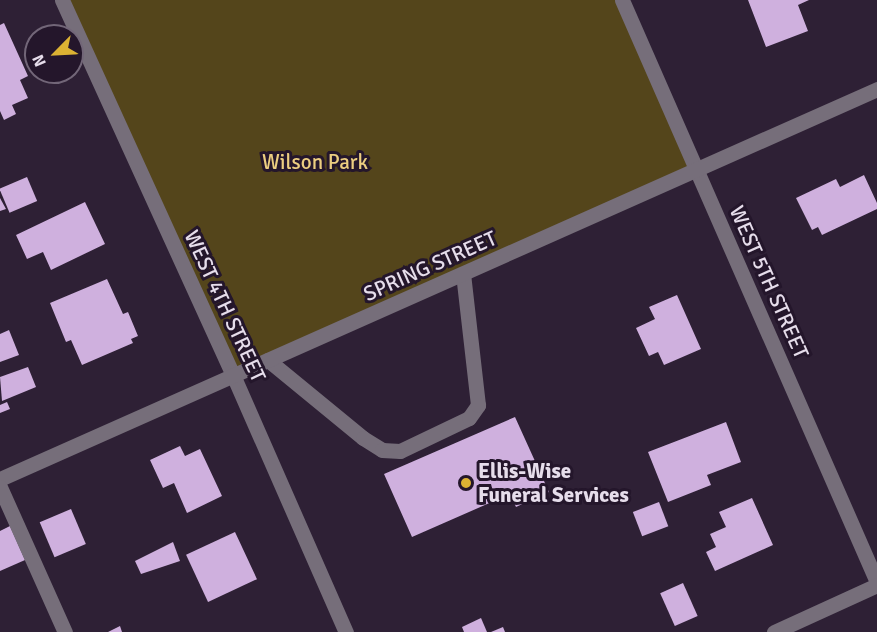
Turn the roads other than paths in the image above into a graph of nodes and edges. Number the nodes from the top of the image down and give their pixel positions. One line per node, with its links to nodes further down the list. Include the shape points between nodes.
1 (62, 0): 7 (street, WEST 4TH STREET)
2 (621, 0): 4 (street, WEST 5TH STREET)
3 (877, 89): 4 (street, SPRING STREET)
4 (696, 168): 5 (street, SPRING STREET); 10 (street, WEST 5TH STREET)
5 (463, 274): 6 (street, SPRING STREET); 6 (street, via 478,405 469,418 400,451 382,450 363,438)
6 (268, 360): 7 (street, SPRING STREET)
7 (234, 375): 8 (street, SPRING STREET); 12 (street, WEST 4TH STREET)
8 (0, 479)
9 (0, 488): 11 (street)
10 (877, 583): 13 (street)
11 (65, 632)
12 (346, 632)
13 (774, 632)

